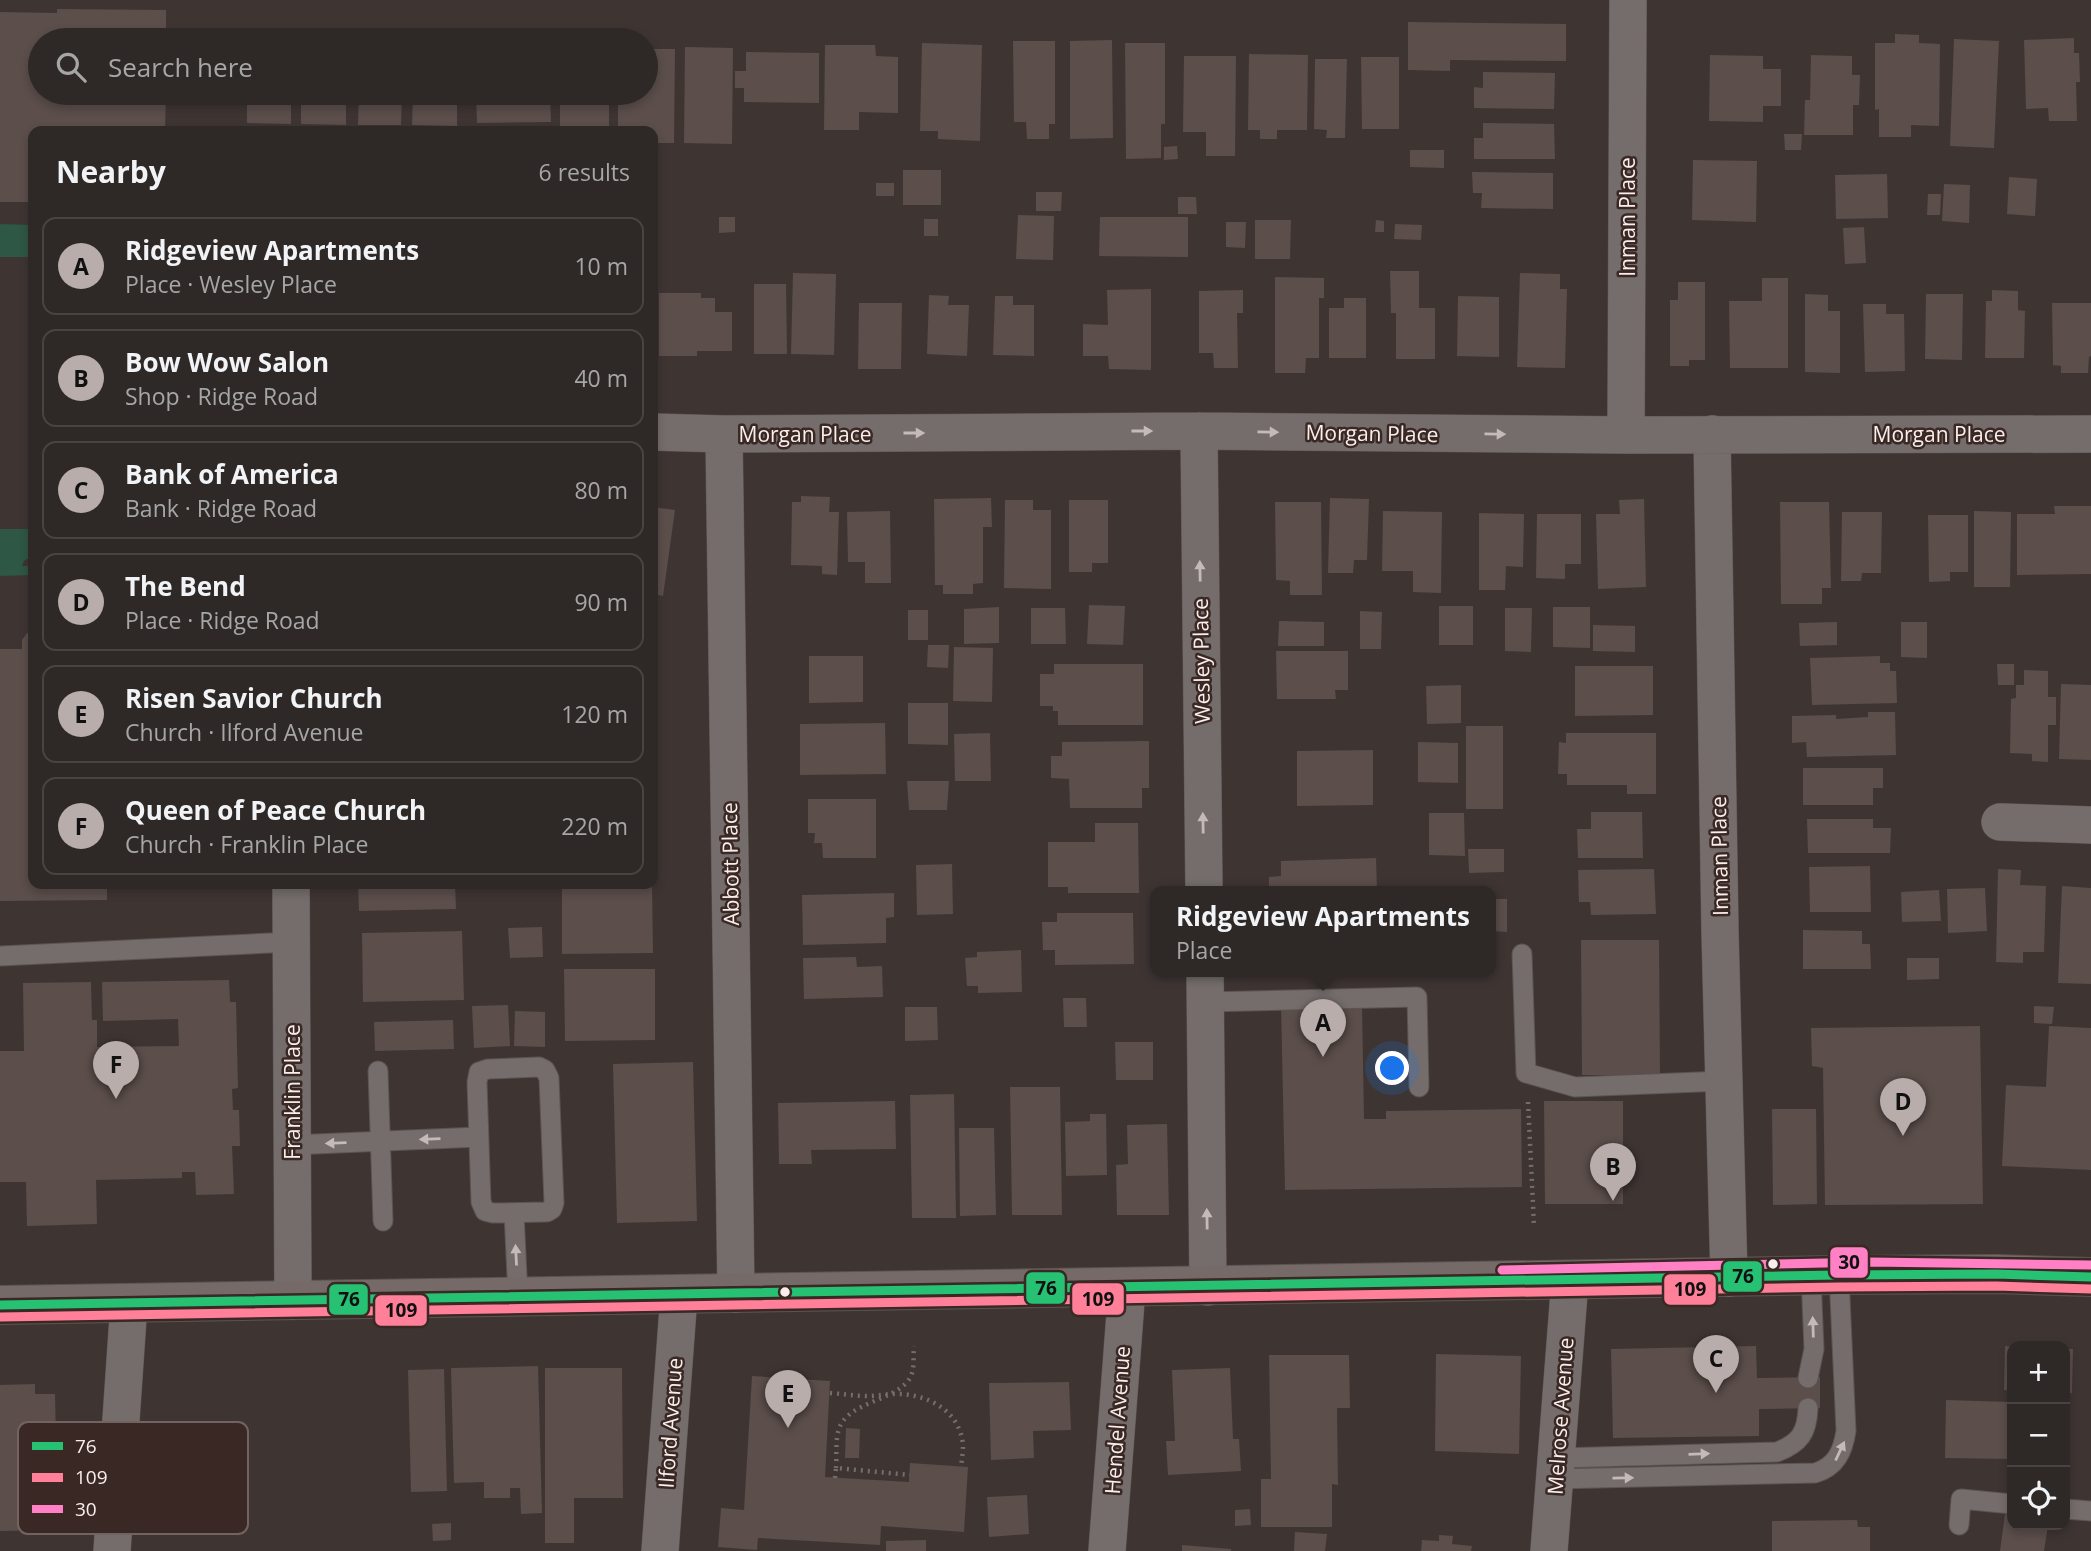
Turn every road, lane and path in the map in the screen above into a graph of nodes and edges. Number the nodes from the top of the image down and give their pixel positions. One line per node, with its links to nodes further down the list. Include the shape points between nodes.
1 (1628, 0): 7 (street, Inman Place)
2 (1199, 431): 4 (street, Morgan Place, one-way to 2); 7 (street, Morgan Place, one-way to 7); 10 (street, Wesley Place, one-way to 2)
3 (658, 432): 4 (street, Morgan Place)
4 (724, 434): 32 (street, Abbott Place)
5 (1712, 434): 6 (street, Morgan Place); 7 (street, Morgan Place); 18 (street, Inman Place)
6 (2091, 434)
7 (1626, 435)
8 (2000, 822): 9 (street)
9 (2091, 825)
10 (1204, 886)
11 (292, 889): 12 (street, Franklin Place)
12 (292, 942): 14 (lane); 22 (street, Franklin Place)
13 (1522, 954): 17 (lane)
14 (0, 956)
15 (1205, 987): 19 (lane, via 1416,997); 30 (street, one-way to 15)
16 (378, 1071): 21 (lane)
17 (1526, 1073): 18 (lane, via 1576,1087); 25 (path)
18 (1724, 1081): 28 (street, Inman Place)
19 (1419, 1087)
20 (479, 1137): 21 (lane, one-way to 21); 23 (lane, via 485,1211); 23 (lane, via 479,1072 545,1070 549,1077 554,1203 547,1212)
21 (380, 1141): 22 (lane, one-way to 22); 24 (lane)
22 (292, 1144): 35 (street, Franklin Place)
23 (514, 1213): 34 (lane, one-way to 23)
24 (383, 1222)
25 (1534, 1225)
26 (1825, 1276): 27 (main road); 28 (main road); 39 (lane, one-way to 26); 46 (lane, one-way to 26, via 1815,1473 1829,1467 1841,1454 1846,1431)
27 (2091, 1277)
28 (1729, 1278): 29 (main road)
29 (1570, 1280): 30 (main road); 46 (street, Melrose Avenue)
30 (1208, 1287): 31 (main road)
31 (1127, 1288): 32 (main road); 54 (street, Hendel Avenue)
32 (736, 1294): 33 (main road)
33 (679, 1295): 34 (main road); 53 (street, Ilford Avenue)
34 (518, 1297): 35 (main road)
35 (293, 1301): 36 (main road)
36 (129, 1303): 37 (main road); 43 (street)
37 (0, 1305)
38 (914, 1346): 41 (path, via 909,1378)
39 (1808, 1378)
40 (830, 1393): 41 (path)
41 (890, 1395): 44 (path, via 913,1395 948,1411 963,1445); 45 (path, via 858,1410 839,1427)
42 (1808, 1408): 46 (lane, one-way to 42, via 1777,1452 1805,1432)
43 (121, 1422)
44 (961, 1466)
45 (836, 1468): 47 (path); 48 (path)
46 (1556, 1469): 55 (street, Melrose Avenue)
47 (910, 1475)
48 (835, 1478)
49 (2007, 1504): 52 (lane, via 1961,1499)
50 (2070, 1509): 51 (lane)
51 (2091, 1511)
52 (1959, 1525)
53 (660, 1551)
54 (1107, 1551)
55 (1549, 1551)

